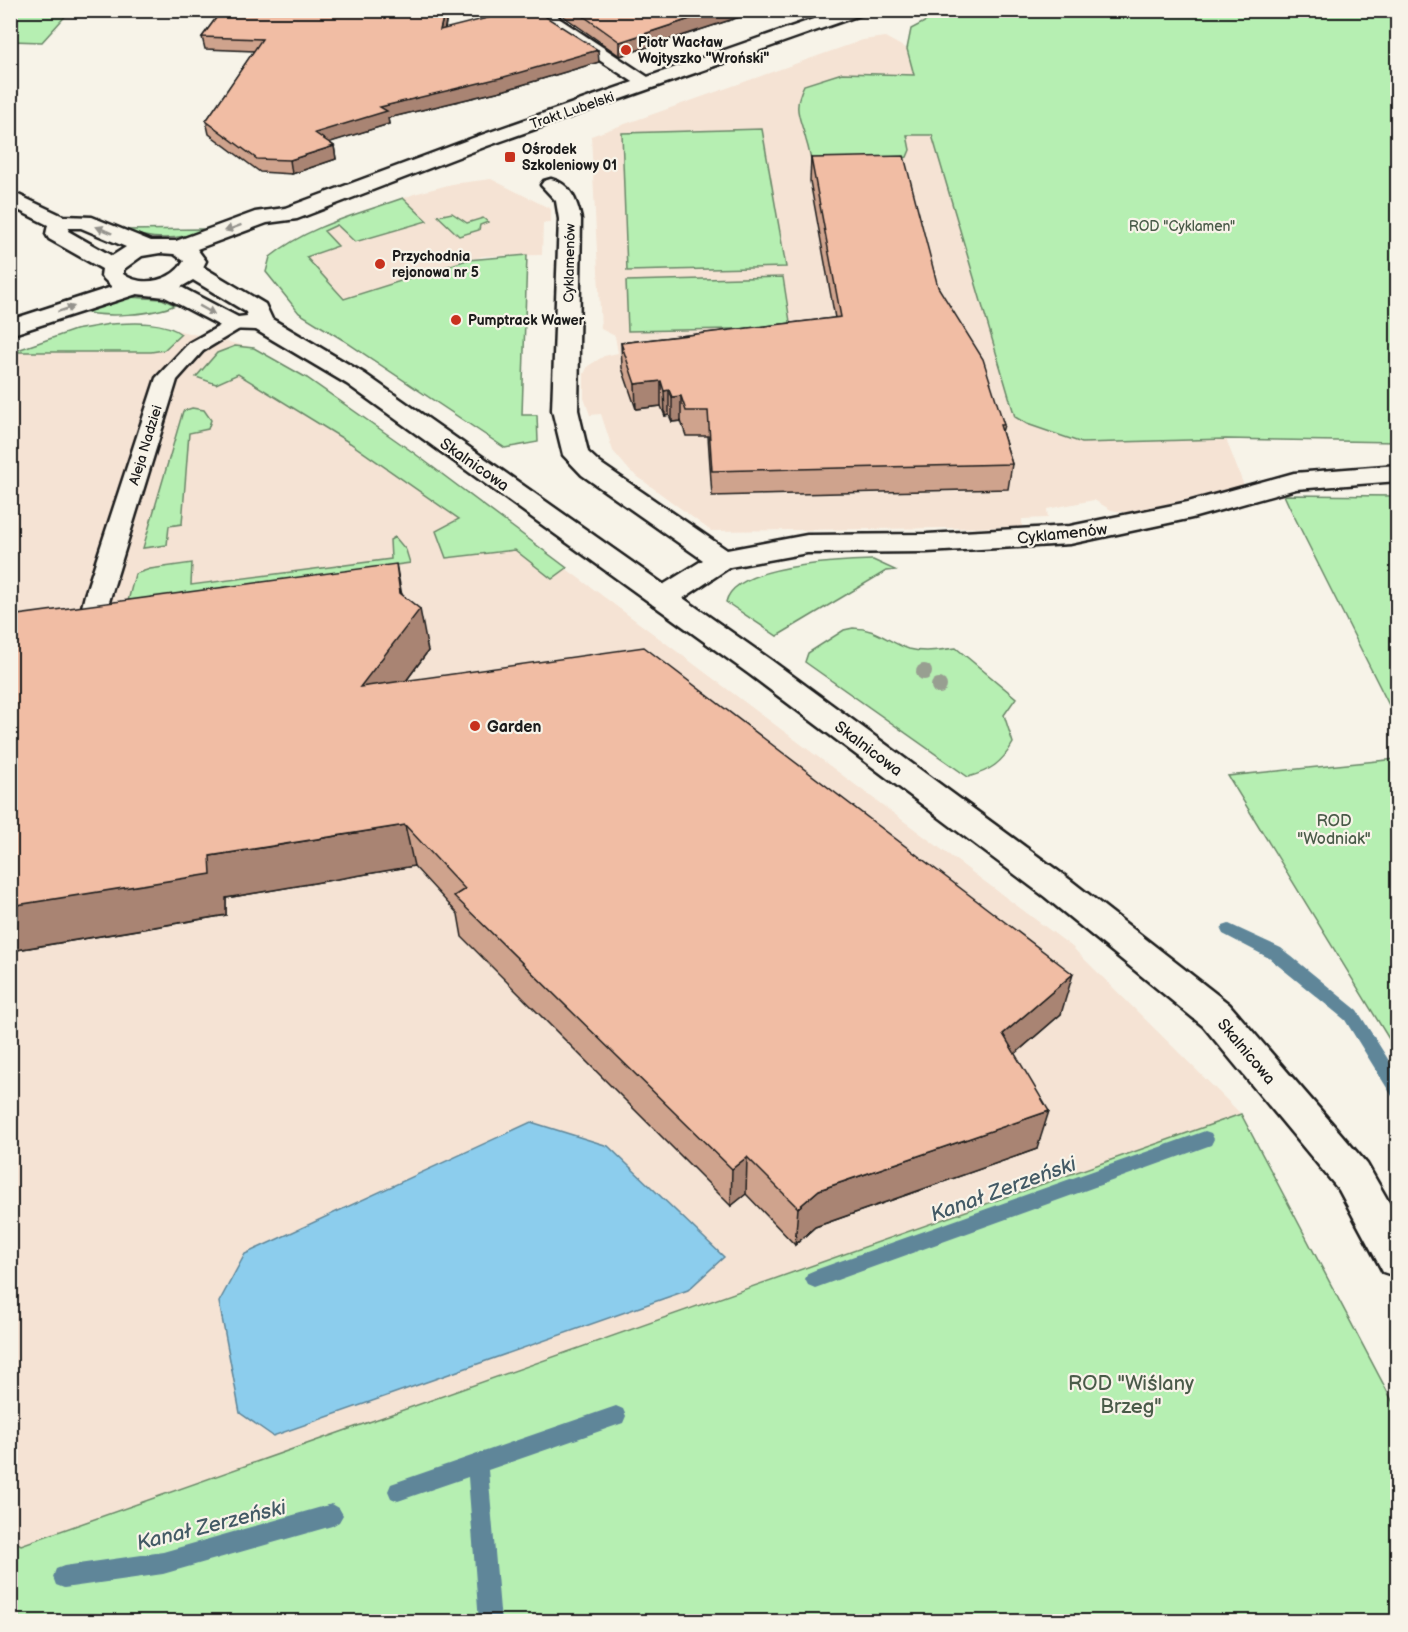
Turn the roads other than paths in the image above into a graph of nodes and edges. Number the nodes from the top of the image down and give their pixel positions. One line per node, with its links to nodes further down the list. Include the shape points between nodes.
1 (545, 10): 3 (street, via 554,23)
2 (857, 10): 3 (street, Trakt Lubelski)
3 (648, 84): 8 (street, Trakt Lubelski, via 289,214 276,227)
4 (551, 185): 15 (street, Cyklamenów, via 566,199 570,219 565,410 576,455)
5 (10, 197): 6 (street)
6 (59, 222): 7 (street, one-way to 6, via 84,222); 9 (street, via 57,234)
7 (148, 248): 8 (street); 9 (street, via 125,255)
8 (188, 260): 10 (street, Trakt Lubelski, via 181,278); 12 (street, Skalnicowa, via 257,309)
9 (112, 269): 10 (street, Skalnicowa, via 118,282); 11 (street)
10 (146, 287): 12 (street, Skalnicowa, one-way to 12, via 173,292); 13 (street, one-way to 10)
11 (10, 308)
12 (248, 323): 16 (street, Skalnicowa, via 356,379); 17 (lane, Aleja Nadziei, via 196,347 167,378 97,595)
13 (10, 328)
14 (1398, 473): 15 (street, Cyklamenów, via 1294,481 1192,510 1070,536 807,544)
15 (722, 560): 16 (street, Cyklamenów)
16 (663, 598): 18 (street, Skalnicowa, via 1057,888 1216,1015 1353,1177)
17 (88, 635)
18 (1398, 1258)

